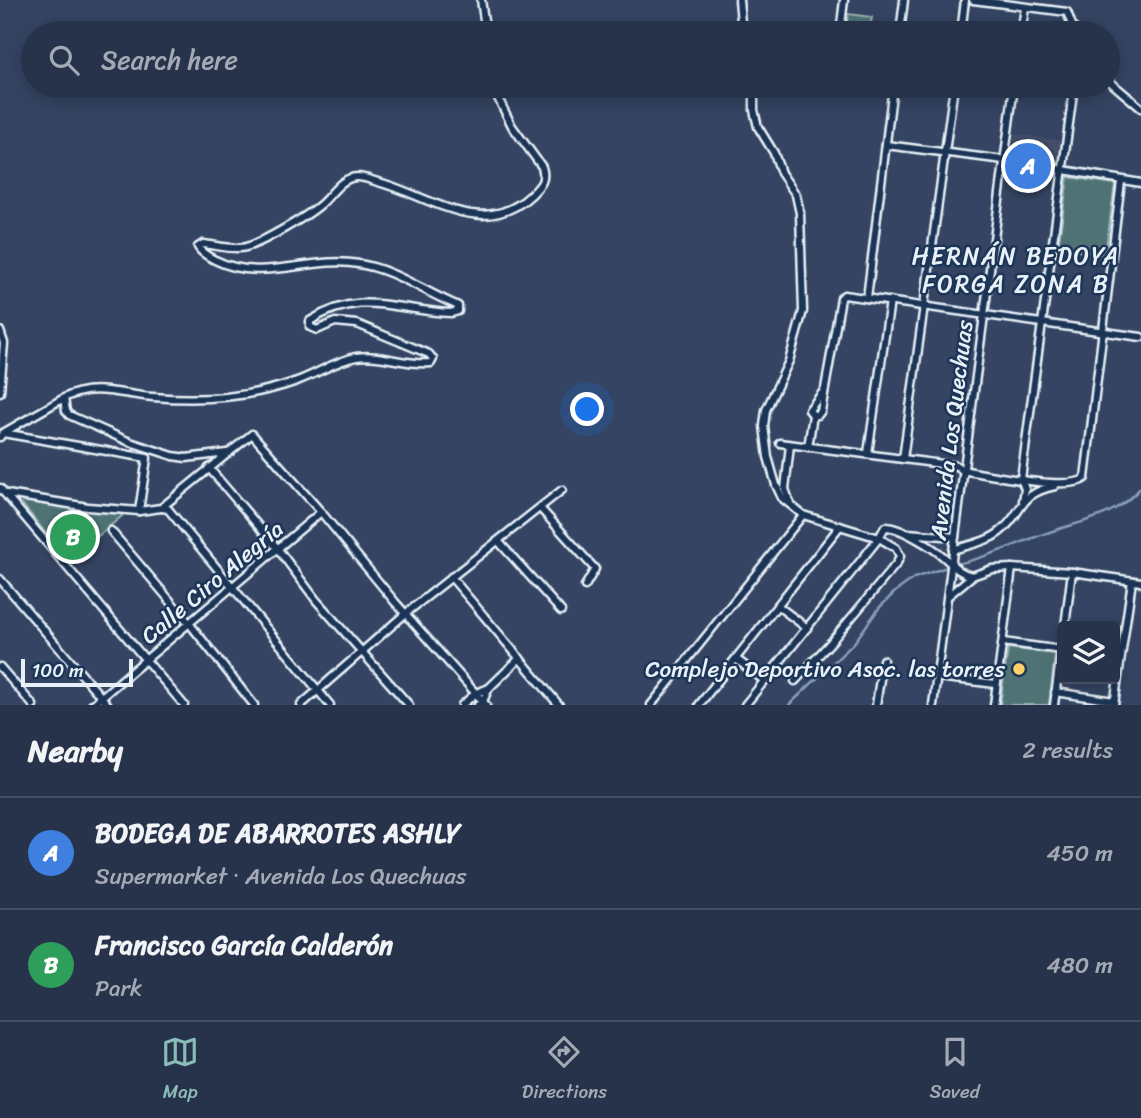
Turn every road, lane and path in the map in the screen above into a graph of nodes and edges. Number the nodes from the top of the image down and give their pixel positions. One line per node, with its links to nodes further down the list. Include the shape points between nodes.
1 (481, 0): 8 (street)
2 (739, 0): 9 (street)
3 (844, 0): 10 (street)
4 (904, 0): 11 (street)
5 (965, 0): 12 (street)
6 (973, 0): 7 (street)
7 (1023, 5): 13 (street, via 1067,12)
8 (484, 21)
9 (741, 21)
10 (841, 21)
11 (901, 21)
12 (962, 21)
13 (1071, 21)
14 (1120, 90): 21 (street)
15 (498, 98): 37 (street, via 545,174 542,185 516,208 494,215 467,215 388,184 356,177 344,181 318,207 255,245 198,247 224,264 258,271 344,262 402,278 458,306 458,311 360,302 310,321 310,327 363,325 429,354 431,363 353,358 283,386 236,398 161,398 95,389)
16 (754, 98): 53 (street, via 758,127 796,195 800,213 803,311 764,426 776,485)
17 (892, 98): 22 (street)
18 (952, 98): 23 (street)
19 (1012, 98): 24 (street, Avenida Los Quechuas)
20 (1072, 98): 25 (street)
21 (1141, 108)
22 (886, 145): 23 (street); 28 (street)
23 (944, 152): 24 (street); 30 (street)
24 (1004, 160): 25 (street); 31 (street, Avenida Los Quechuas)
25 (1063, 169): 26 (street); 32 (street)
26 (1121, 181): 27 (street); 34 (street)
27 (1141, 183)
28 (867, 298): 29 (street); 41 (street, via 841,298 825,387 810,408)
29 (890, 300): 30 (street); 43 (street)
30 (924, 306): 31 (street); 44 (street)
31 (983, 315): 32 (street); 46 (street, Avenida Los Quechuas)
32 (1042, 324): 34 (street); 47 (street)
33 (0, 331): 36 (street, via 4,343)
34 (1101, 332): 35 (street); 48 (street, via 1085,478)
35 (1141, 337)
36 (0, 392)
37 (64, 398): 38 (street); 42 (street, via 69,415 130,442 186,458)
38 (1, 435): 56 (street, via 147,458)
39 (780, 443): 40 (street)
40 (790, 445): 41 (street); 53 (street, via 785,489)
41 (808, 447): 43 (street)
42 (227, 453): 45 (street); 57 (street, via 252,434)
43 (868, 453): 44 (street)
44 (904, 458): 46 (street)
45 (209, 468): 54 (street); 65 (street)
46 (962, 470): 47 (street); 62 (street, Avenida Los Quechuas)
47 (1021, 479): 48 (street); 52 (street)
48 (1060, 485): 52 (street, via 1032,492)
49 (0, 488): 51 (street)
50 (562, 490): 55 (street)
51 (7, 494): 56 (street); 89 (street)
52 (1023, 501): 66 (street, via 1002,531)
53 (790, 505): 58 (street)
54 (161, 508): 56 (street); 76 (street, via 168,509)
55 (540, 508): 64 (street); 75 (street, via 595,569)
56 (139, 511)
57 (321, 512): 65 (street, Calle Ciro Alegría); 80 (street)
58 (803, 515): 59 (street); 114 (street)
59 (840, 526): 63 (street); 78 (street)
60 (111, 531): 82 (street)
61 (903, 532): 62 (street); 63 (street, via 885,527); 67 (street)
62 (955, 537): 66 (street, Avenida Los Quechuas)
63 (879, 538): 83 (street); 95 (street, via 896,548 900,559)
64 (499, 542): 71 (street); 79 (street)
65 (278, 549): 76 (street, Calle Ciro Alegría); 86 (street)
66 (953, 550): 67 (street, Avenida Los Quechuas)
67 (951, 565): 70 (street); 77 (street, Avenida Los Quechuas)
68 (1012, 568): 69 (street); 70 (street); 84 (street)
69 (1072, 572): 73 (street); 81 (street)
70 (972, 576): 77 (street)
71 (452, 577): 80 (street); 87 (street)
72 (0, 579): 101 (street)
73 (1132, 580): 74 (street); 102 (street)
74 (1141, 582)
75 (584, 586)
76 (234, 587): 82 (street, Calle Ciro Alegría); 98 (street)
77 (948, 596): 92 (street, Avenida Los Quechuas)
78 (778, 606): 83 (street); 88 (street)
79 (561, 611)
80 (405, 614): 86 (street); 100 (street)
81 (1066, 621)
82 (189, 623): 89 (street, Calle Ciro Alegría); 108 (street)
83 (807, 628): 94 (street)
84 (1003, 642): 85 (street); 96 (street)
85 (1057, 649)
86 (360, 652): 98 (street); 111 (street)
87 (520, 657): 97 (street); 113 (street)
88 (736, 659): 94 (street); 115 (street)
89 (145, 660): 101 (street, Calle Ciro Alegría); 107 (street)
90 (883, 660): 117 (street)
91 (0, 667): 104 (street)
92 (937, 677): 96 (street); 118 (street, Avenida Los Quechuas)
93 (1057, 680): 99 (street)
94 (765, 681): 116 (street)
95 (795, 681)
96 (996, 684): 119 (street)
97 (489, 688): 100 (street); 103 (street)
98 (317, 691): 109 (street); 110 (street)
99 (1055, 692): 102 (street); 120 (street)
100 (476, 693): 103 (street); 112 (street)
101 (101, 697): 105 (street, Calle Ciro Alegría); 106 (street)
102 (1114, 703)
103 (483, 704)
104 (33, 705)
105 (92, 705)
106 (108, 705)
107 (184, 705)
108 (254, 705)
109 (301, 705)
110 (330, 705)
111 (409, 705)
112 (462, 705)
113 (559, 705)
114 (650, 705)
115 (699, 705)
116 (745, 705)
117 (876, 705)
118 (933, 705)
119 (994, 705)
120 (1054, 705)

